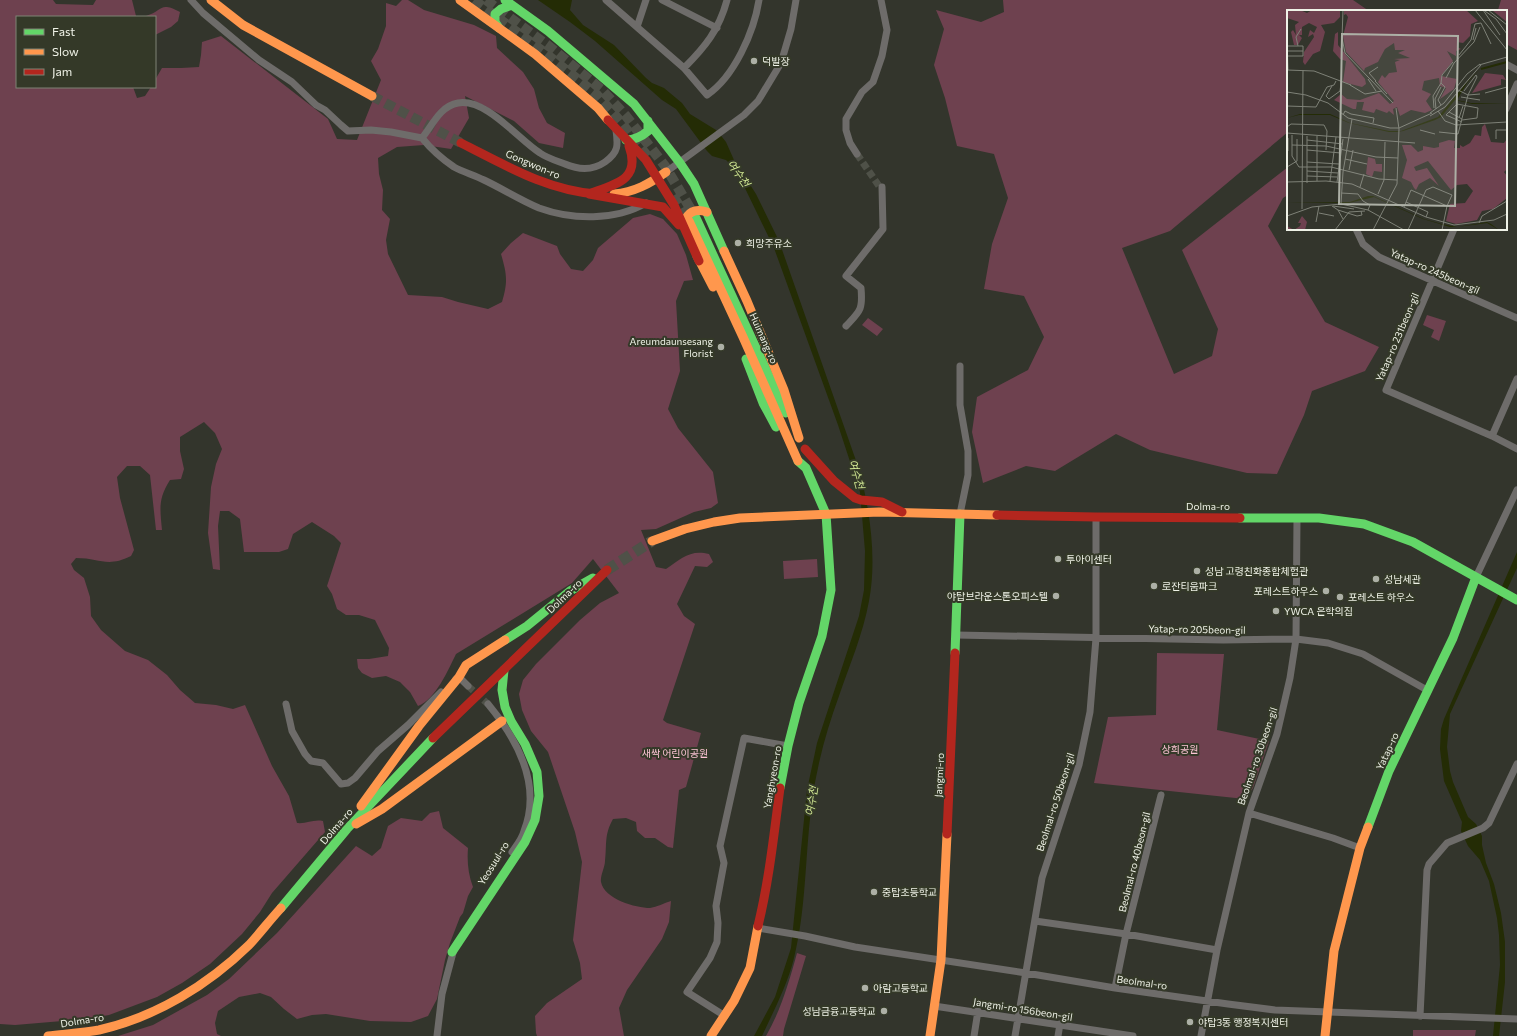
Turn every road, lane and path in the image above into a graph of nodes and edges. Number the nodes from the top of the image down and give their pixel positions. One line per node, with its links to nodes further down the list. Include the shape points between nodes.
1 (192, 0): 23 (street, via 203,13 259,60 292,82 348,131 371,130)
2 (211, 0): 19 (main road, via 243,25)
3 (606, 0): 12 (street)
4 (646, 0): 12 (street)
5 (662, 0): 14 (street)
6 (727, 0): 14 (street)
7 (759, 0): 16 (street, via 753,23 738,59 719,85 707,95)
8 (796, 0): 27 (street, via 781,63 758,101 744,115)
9 (881, 0): 26 (street, via 887,30 882,56 873,82 862,92 846,119 850,143)
10 (466, 2): 13 (main road)
11 (508, 3): 13 (main road, via 495,14 495,22); 21 (main road, via 548,31 634,104)
12 (637, 27): 16 (street)
13 (499, 28): 22 (main road, via 535,54 598,108)
14 (717, 28): 16 (street, via 699,53)
15 (1507, 65): 17 (street)
16 (684, 68)
17 (1517, 70)
18 (1517, 84): 20 (street)
19 (372, 96)
20 (1507, 107)
21 (648, 121): 24 (main road, via 648,131 644,136); 27 (main road)
22 (616, 130): 23 (street, via 616,152 610,159 594,168 583,169 540,153 488,111 467,103 458,103 442,111); 24 (main road); 31 (main road, via 630,147 634,160 633,168 625,178)
23 (422, 138): 32 (street, via 454,167 540,208 586,217 616,215)
24 (626, 140): 29 (main road, via 646,160)
25 (461, 143): 31 (main road, Gongwon-ro, via 534,179 566,190)
26 (857, 154)
27 (680, 163): 28 (street); 33 (main road, via 694,184)
28 (666, 172): 29 (main road, Gongwon-ro)
29 (657, 178): 31 (main road, Gongwon-ro, via 647,186 632,192); 34 (main road, via 674,205)
30 (882, 187): 40 (street, via 883,229 846,276 861,288 862,299 861,310)
31 (589, 194): 32 (main road)
32 (646, 203): 37 (main road, via 662,207 686,235)
33 (707, 212): 34 (main road, via 694,210 686,217); 44 (main road, via 784,390)
34 (689, 221): 37 (main road); 44 (main road, Huimang-ro); 47 (main road, Huimang-ro)
35 (1356, 230): 38 (street, Yatap-ro 245beon-gil, via 1363,244 1379,257)
36 (1454, 230): 38 (street, Yatap-ro 231beon-gil)
37 (700, 261): 47 (main road, via 739,343 763,403)
38 (1432, 281): 39 (street, Yatap-ro 245beon-gil); 43 (street, Yatap-ro 231beon-gil, via 1386,390)
39 (1517, 318)
40 (846, 326)
41 (960, 366): 52 (street, via 960,405 968,451 968,475)
42 (1516, 382): 43 (street)
43 (1492, 436): 45 (street, Yatap-ro 231beon-gil)
44 (799, 438): 46 (main road, Huimang-ro)
45 (1517, 449)
46 (805, 450): 48 (main road, Huimang-ro, via 808,459); 50 (main road, via 823,471 855,498 882,502)
47 (794, 454): 48 (main road, Huimang-ro, via 799,463)
48 (806, 468): 51 (main road, Huimang-ro)
49 (1517, 490): 56 (street, Yatap-ro)
50 (904, 513): 51 (main road, Dolma-ro); 52 (main road, Dolma-ro)
51 (826, 514): 55 (main road, via 740,518 714,522); 68 (main road, Yanghyeon-ro, via 830,590 822,636 799,703)
52 (960, 514): 53 (main road, Dolma-ro); 58 (main road, Jangmi-ro)
53 (1096, 517): 54 (main road, Dolma-ro); 59 (street, Beolmal-ro 50beon-gil)
54 (1297, 518): 56 (main road, Dolma-ro, via 1335,519 1364,524 1413,542); 60 (street, Beolmal-ro 30beon-gil)
55 (652, 541)
56 (1476, 577): 57 (main road, Dolma-ro); 64 (main road, Yatap-ro, via 1453,638)
57 (1515, 599)
58 (956, 635): 59 (street, Yatap-ro 205beon-gil); 79 (main road, Jangmi-ro)
59 (1096, 638): 60 (street, Yatap-ro 205beon-gil); 74 (street, Beolmal-ro 50beon-gil, via 1090,712 1079,765 1042,878)
60 (1296, 639): 64 (street, Yatap-ro 205beon-gil, via 1328,644 1363,654); 71 (street, Beolmal-ro 30beon-gil, via 1286,701)
61 (504, 670): 62 (main road, Dolma-ro, via 607,570 570,591 527,626 466,665); 72 (main road, Dolma-ro, via 418,752); 78 (main road, via 502,690 505,707 537,772 539,796 535,820 525,842)
62 (459, 677): 63 (street); 65 (street, via 378,751 355,778 342,784 323,763 311,761 305,754 292,731); 72 (main road, via 391,764)
63 (468, 686)
64 (1427, 690): 73 (main road, Yatap-ro, via 1389,771)
65 (286, 704)
66 (488, 704): 67 (street, Yeosuul-ro)
67 (502, 721): 72 (main road, via 382,809); 78 (street, Yeosuul-ro, via 528,777 531,799 528,818 524,832)
68 (788, 746): 75 (main road, Yanghyeon-ro); 86 (street, via 744,738 720,846 724,863 716,906 717,942 710,958 687,992)
69 (1517, 764): 87 (street, via 1489,823 1484,828 1447,843 1429,864)
70 (1161, 794): 76 (street, Beolmal-ro 40beon-gil)
71 (1248, 813): 73 (street); 77 (street, Beolmal-ro 30beon-gil)
72 (347, 829): 91 (main road, Dolma-ro, via 250,944 215,975 147,1015 105,1028)
73 (1360, 848): 85 (main road, Yatap-ro, via 1334,951)
74 (1035, 921): 76 (street); 80 (street, Beolmal-ro 50beon-gil)
75 (758, 928): 79 (street, Beolmal-ro, via 855,947); 86 (main road, Yanghyeon-ro, via 750,968)
76 (1126, 934): 77 (street); 81 (street, Beolmal-ro 40beon-gil)
77 (1216, 950): 82 (street, Beolmal-ro 30beon-gil)
78 (452, 952): 92 (street, Yeosuul-ro, via 442,994)
79 (941, 960): 80 (street, Beolmal-ro); 83 (main road, Jangmi-ro)
80 (1026, 973): 81 (street, Beolmal-ro); 88 (street, Beolmal-ro 50beon-gil)
81 (1115, 988): 82 (street, Beolmal-ro)
82 (1206, 1002): 85 (street, Beolmal-ro, via 1275,1010); 99 (street, Beolmal-ro 30beon-gil)
83 (934, 1006): 84 (street, Jangmi-ro 156beon-gil); 94 (main road, Jangmi-ro)
84 (978, 1011): 88 (street, Jangmi-ro 156beon-gil); 95 (street)
85 (1328, 1011): 87 (street, Beolmal-ro); 100 (main road, Yatap-ro)
86 (725, 1016): 93 (main road, Yanghyeon-ro)
87 (1420, 1016): 89 (street, Beolmal-ro)
88 (1018, 1018): 90 (street, Jangmi-ro 156beon-gil); 96 (street, Beolmal-ro 50beon-gil)
89 (1514, 1019)
90 (1060, 1024): 97 (street); 98 (street, Jangmi-ro 156beon-gil)
91 (48, 1036)
92 (439, 1036)
93 (711, 1036)
94 (930, 1036)
95 (974, 1036)
96 (1015, 1036)
97 (1058, 1036)
98 (1133, 1036)
99 (1201, 1036)
100 (1326, 1036)

